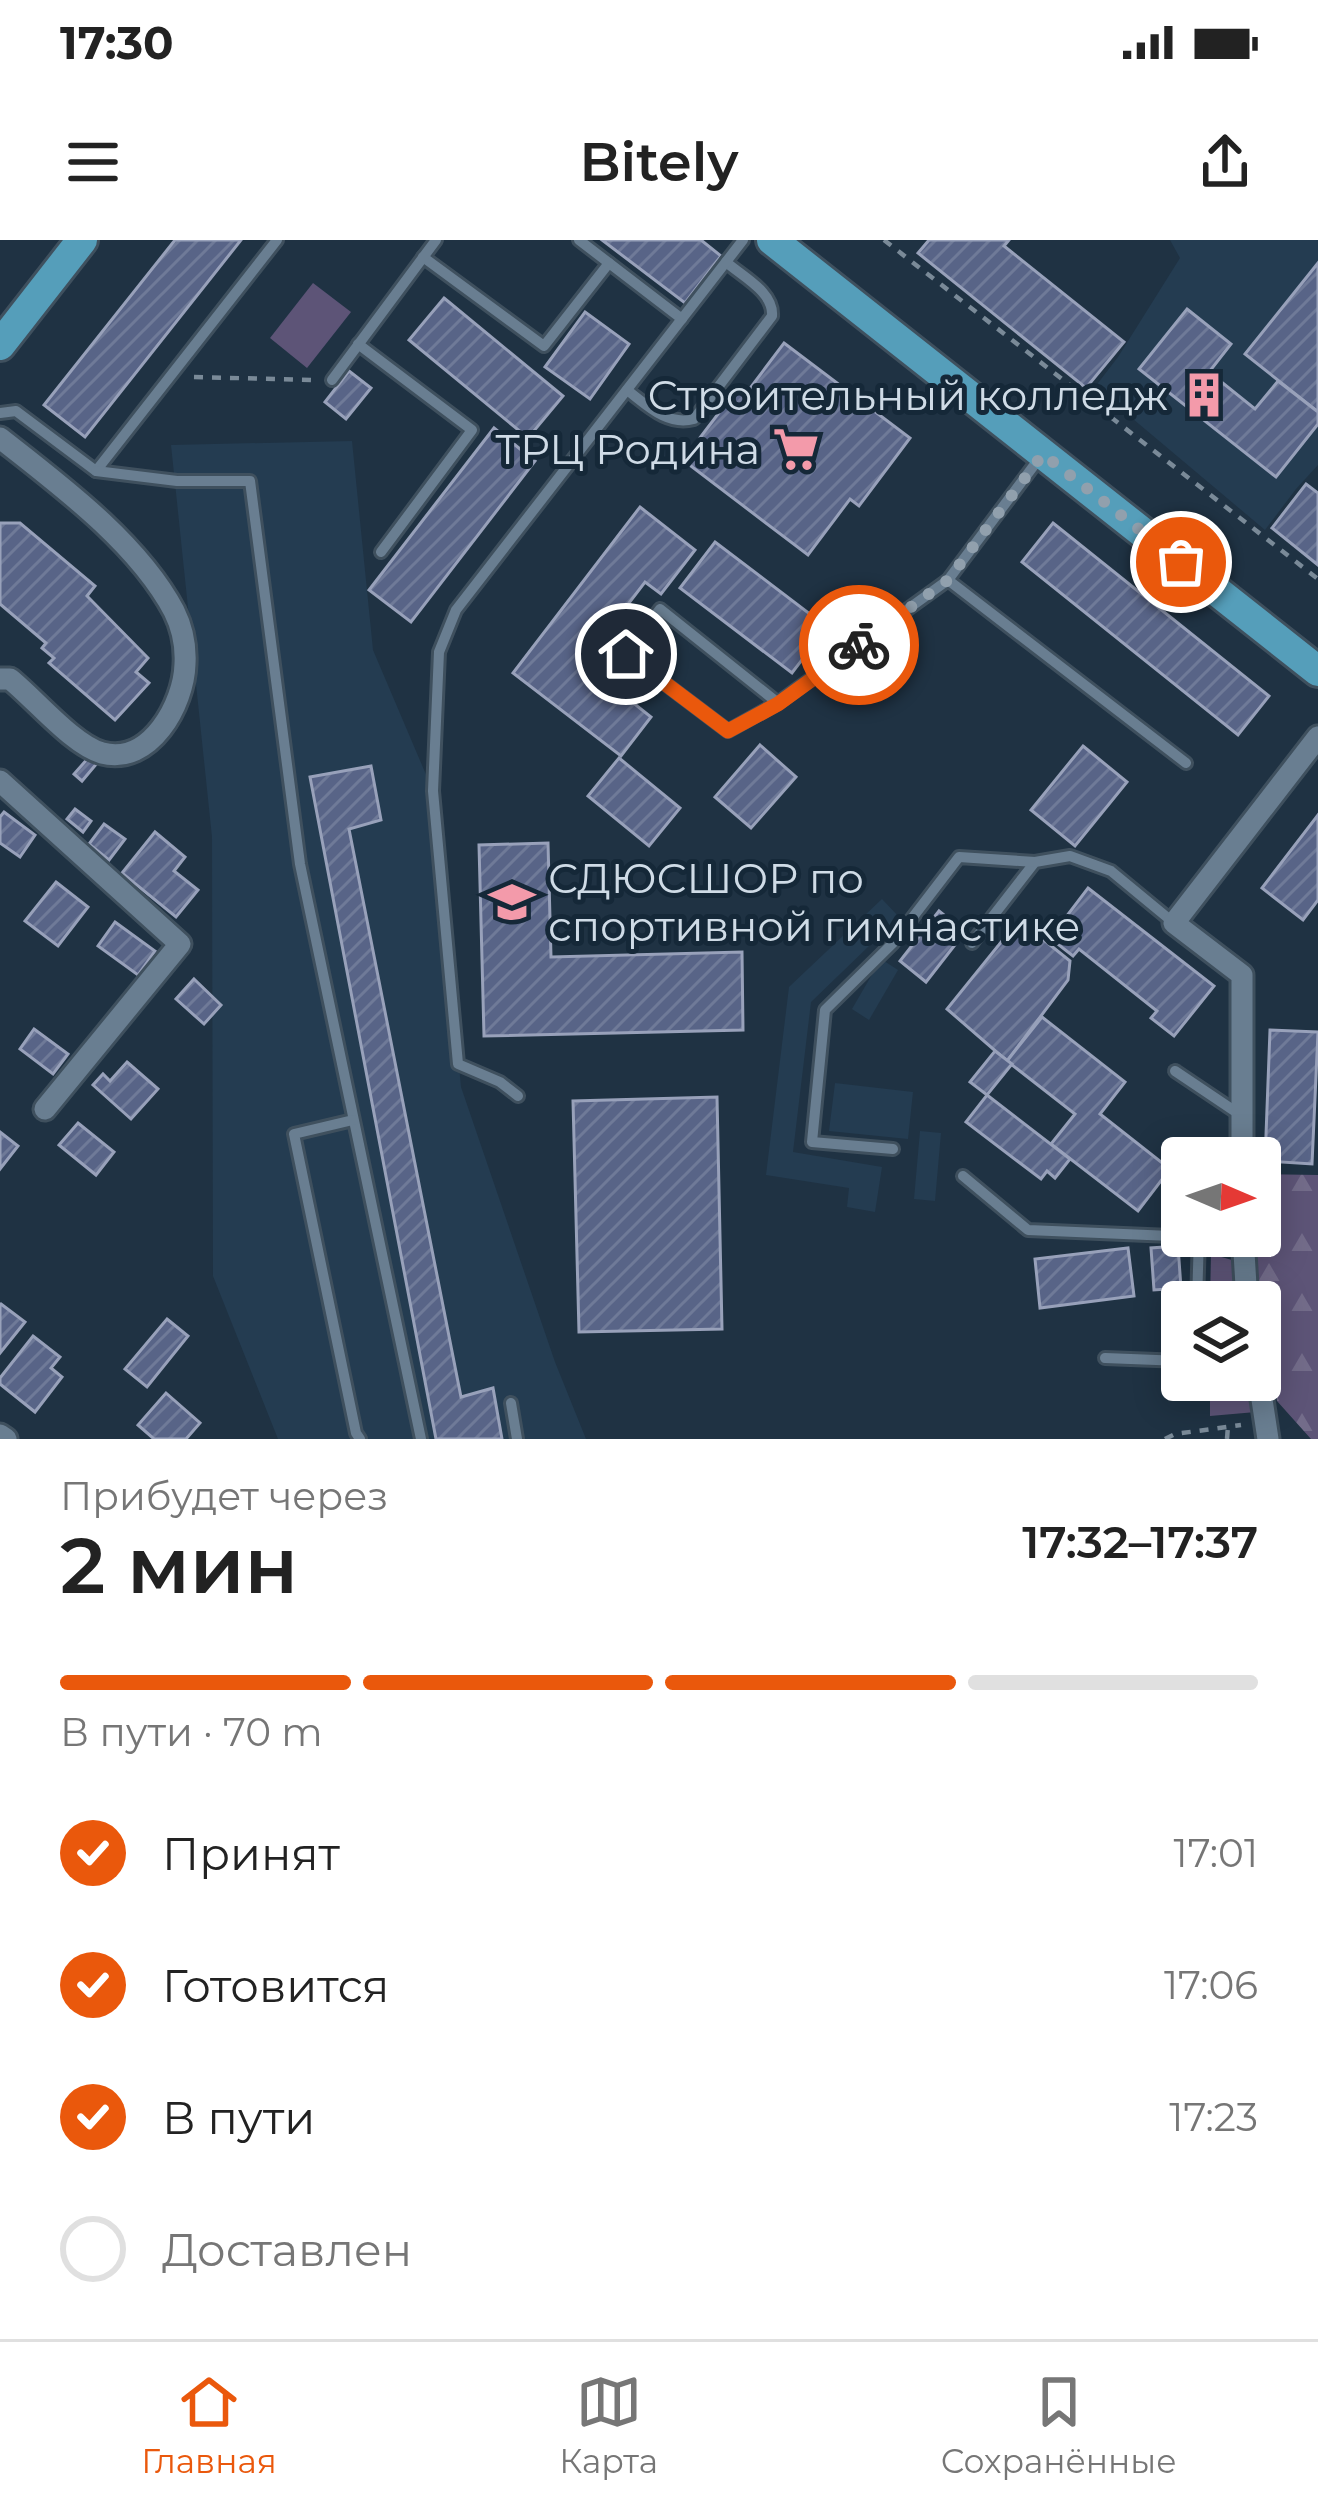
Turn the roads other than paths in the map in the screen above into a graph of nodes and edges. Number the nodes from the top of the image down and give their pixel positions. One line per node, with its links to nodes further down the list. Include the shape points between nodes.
1 (82, 240): 12 (main road)
2 (277, 240): 18 (lane)
3 (436, 240): 7 (lane)
4 (579, 240): 9 (lane)
5 (743, 240): 8 (lane)
6 (772, 240): 17 (main road)
7 (423, 257): 9 (lane, via 544,346); 11 (lane)
8 (726, 262): 10 (lane); 14 (lane, via 767,297 772,316 694,419 668,420)
9 (609, 263): 10 (lane)
10 (682, 319): 14 (lane)
11 (358, 344): 13 (lane); 19 (lane, via 472,430)
12 (0, 345)
13 (332, 380)
14 (627, 391): 31 (lane, via 456,610 440,652 433,791 458,1064)
15 (0, 413): 18 (lane, via 16,411)
16 (0, 438): 22 (street, via 149,572 185,644 176,704 162,729 124,753 76,739 10,679)
17 (1043, 454): 20 (lane); 21 (main road)
18 (96, 471): 34 (lane, via 250,481 300,864)
19 (381, 551)
20 (948, 580): 23 (lane); 25 (lane)
21 (1318, 671)
22 (0, 679)
23 (778, 704): 23 (lane, via 660,609 626,654 728,731)
24 (1318, 736): 28 (street)
25 (1186, 763)
26 (1, 783): 32 (street, via 180,944)
27 (1035, 862): 28 (lane, via 1070,856 1111,871); 29 (lane); 36 (lane, via 959,857 892,943 825,1010 812,1142)
28 (1174, 923): 33 (street, via 1242,975)
29 (972, 943)
30 (1175, 1071): 33 (lane)
31 (518, 1096)
32 (45, 1109)
33 (1242, 1116): 35 (street)
34 (353, 1120): 44 (lane, via 294,1134); 45 (lane)
35 (1242, 1137)
36 (893, 1149)
37 (963, 1176): 38 (lane, via 1028,1230)
38 (1161, 1236)
39 (1105, 1358): 40 (lane)
40 (1161, 1359)
41 (1262, 1401): 43 (street)
42 (511, 1403): 46 (lane)
43 (1267, 1431)
44 (360, 1439)
45 (421, 1439)
46 (517, 1439)

